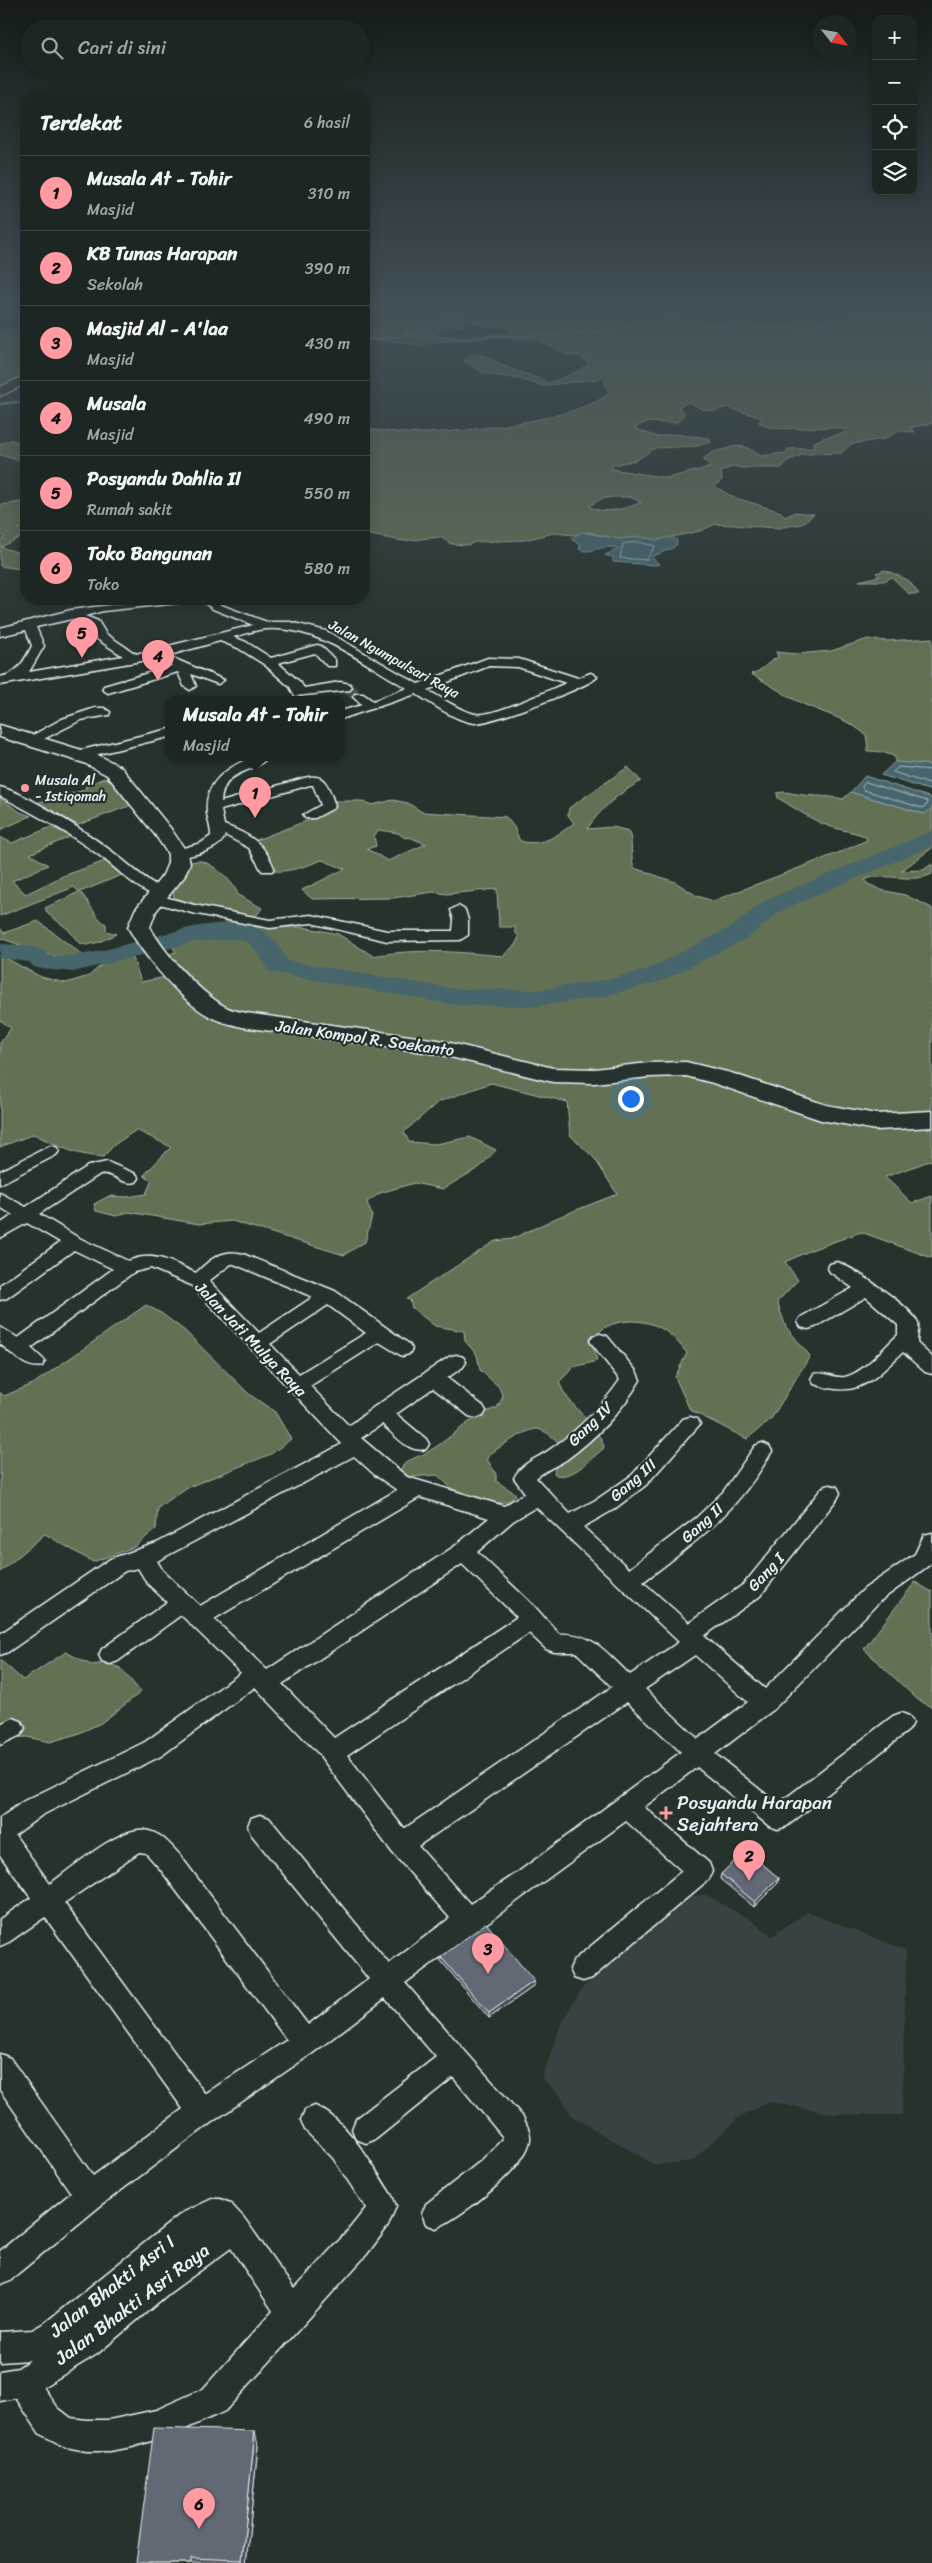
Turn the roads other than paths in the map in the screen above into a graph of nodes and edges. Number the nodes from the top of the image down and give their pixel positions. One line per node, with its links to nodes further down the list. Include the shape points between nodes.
1 (118, 605): 3 (street)
2 (214, 605): 4 (street)
3 (70, 614): 5 (street); 11 (street, via 94,624 101,636)
4 (265, 625): 7 (street, Jalan Ngumpulsari Raya); 8 (street, Jalan Ngumpulsari Raya, via 307,630)
5 (30, 626): 6 (street); 16 (street, via 38,646 26,669)
6 (0, 632)
7 (221, 636): 10 (street, Jalan Ngumpulsari Raya); 12 (street)
8 (335, 641): 9 (street); 23 (street, Jalan Ngumpulsari Raya)
9 (317, 650): 12 (street); 13 (street)
10 (159, 654): 11 (street, Jalan Ngumpulsari Raya); 14 (street)
11 (134, 658): 16 (street, Jalan Ngumpulsari Raya)
12 (270, 662): 21 (street, via 296,685 301,694)
13 (331, 664)
14 (182, 666): 17 (street); 20 (street); 22 (street)
15 (591, 677): 19 (street, Jalan Ngumpulsari Raya)
16 (13, 678): 18 (street, Jalan Ngumpulsari Raya)
17 (218, 680)
18 (0, 681)
19 (578, 682): 23 (street, via 519,663 488,662); 23 (street, Jalan Ngumpulsari Raya, via 506,712 476,719 451,709)
20 (190, 686)
21 (346, 687)
22 (108, 689)
23 (419, 689): 25 (street)
24 (359, 698): 25 (street)
25 (372, 706): 27 (street)
26 (104, 712): 30 (street, via 73,720)
27 (345, 714)
28 (165, 734): 31 (street)
29 (3, 735): 30 (main road)
30 (31, 740): 31 (main road)
31 (78, 755): 37 (main road, via 103,765 120,777)
32 (254, 761): 34 (street, via 221,779)
33 (0, 792): 39 (street, via 73,831)
34 (214, 808): 35 (street, via 308,781 318,781 328,805); 36 (street)
35 (310, 816)
36 (219, 828): 37 (street, via 215,841); 38 (street, via 242,836 259,848)
37 (178, 854): 39 (main road, Jalan Kompol R. Soekanto, via 177,871)
38 (267, 868)
39 (156, 895): 40 (street, via 192,908 270,924 311,919 387,936 460,935); 41 (main road, Jalan Kompol R. Soekanto, via 139,927 143,937 216,1011 242,1020 438,1047 553,1075 594,1076 686,1069 821,1112 876,1122)
40 (458, 910)
41 (932, 1119)
42 (50, 1151): 43 (street)
43 (0, 1178)
44 (130, 1178): 46 (street, via 107,1167 98,1168)
45 (0, 1199): 46 (street)
46 (26, 1215): 47 (street); 48 (street)
47 (0, 1232)
48 (74, 1242): 50 (street); 54 (street)
49 (229, 1257): 52 (street); 55 (street)
50 (127, 1268): 52 (street, Jalan Jati Mulya Raya, via 144,1261 154,1262); 62 (street)
51 (837, 1268): 53 (street)
52 (198, 1282): 61 (street, Jalan Jati Mulya Raya)
53 (867, 1288): 56 (street); 59 (street, via 890,1304 908,1323)
54 (0, 1294)
55 (328, 1296): 57 (street); 61 (street)
56 (808, 1322)
57 (380, 1333): 63 (street); 69 (street)
58 (0, 1334): 62 (street)
59 (907, 1338): 66 (street, via 907,1344 916,1355); 68 (street, via 861,1377 837,1384)
60 (600, 1341): 78 (street, Gang IV, via 630,1380 584,1433 524,1476)
61 (258, 1343): 69 (street, Jalan Jati Mulya Raya)
62 (17, 1348): 64 (street)
63 (402, 1349)
64 (35, 1361)
65 (456, 1362): 67 (street)
66 (932, 1367)
67 (433, 1377): 70 (street); 71 (street)
68 (821, 1379)
69 (296, 1385): 73 (street, Jalan Jati Mulya Raya)
70 (476, 1411)
71 (381, 1412): 73 (street); 74 (street)
72 (690, 1424): 80 (street, Gang III, via 639,1480 606,1504)
73 (352, 1442): 76 (street, Jalan Jati Mulya Raya, via 382,1470 400,1483); 83 (street, via 164,1550)
74 (419, 1444)
75 (762, 1451): 84 (street, Gang II, via 730,1498 704,1524)
76 (416, 1489): 79 (street, Jalan Jati Mulya Raya); 86 (street)
77 (830, 1493): 88 (street, Gang I, via 752,1590)
78 (537, 1496): 79 (street); 80 (street)
79 (506, 1515): 81 (street)
80 (568, 1525): 84 (street)
81 (463, 1552): 87 (street, via 523,1608); 91 (street)
82 (929, 1556): 93 (street, via 872,1595)
83 (143, 1558): 85 (street, via 151,1572); 89 (street, via 118,1564)
84 (628, 1581): 88 (street)
85 (181, 1603): 86 (street); 90 (street)
86 (198, 1618): 91 (street)
87 (531, 1620): 92 (street, via 554,1642 584,1646); 95 (street)
88 (691, 1640): 92 (street, Gang I); 93 (street)
89 (0, 1646)
90 (110, 1655)
91 (261, 1679): 95 (street); 99 (street, via 153,1749 33,1808)
92 (630, 1688): 96 (street); 100 (street, Gang I)
93 (765, 1703): 96 (street)
94 (901, 1723): 96 (street, via 778,1818)
95 (331, 1753): 100 (street)
96 (698, 1753): 97 (street)
97 (627, 1807): 102 (street); 104 (street, via 700,1871)
98 (260, 1826): 105 (street)
99 (0, 1833): 101 (street)
100 (401, 1844): 102 (street)
101 (48, 1902): 103 (street); 106 (street, via 136,1840 157,1846); 109 (street)
102 (468, 1920): 105 (street)
103 (0, 1934)
104 (583, 1969)
105 (387, 1981): 106 (street); 107 (street)
106 (305, 2043): 109 (street)
107 (454, 2059): 111 (street); 113 (street, via 517,2135 515,2146 499,2163)
108 (0, 2067): 112 (street)
109 (202, 2112): 112 (street)
110 (315, 2120): 116 (street, via 343,2148 382,2206 372,2225)
111 (366, 2129)
112 (90, 2196): 115 (street)
113 (436, 2214)
114 (227, 2221): 116 (street); 117 (street, Jalan Bhakti Asri I, via 212,2213 192,2224 57,2333 35,2345); 118 (street, Jalan Bhakti Asri Raya, via 86,2343)
115 (0, 2270)
116 (292, 2312): 118 (street, via 214,2400 198,2410 145,2428 101,2437 74,2435 51,2423)
117 (0, 2347)
118 (12, 2384)

